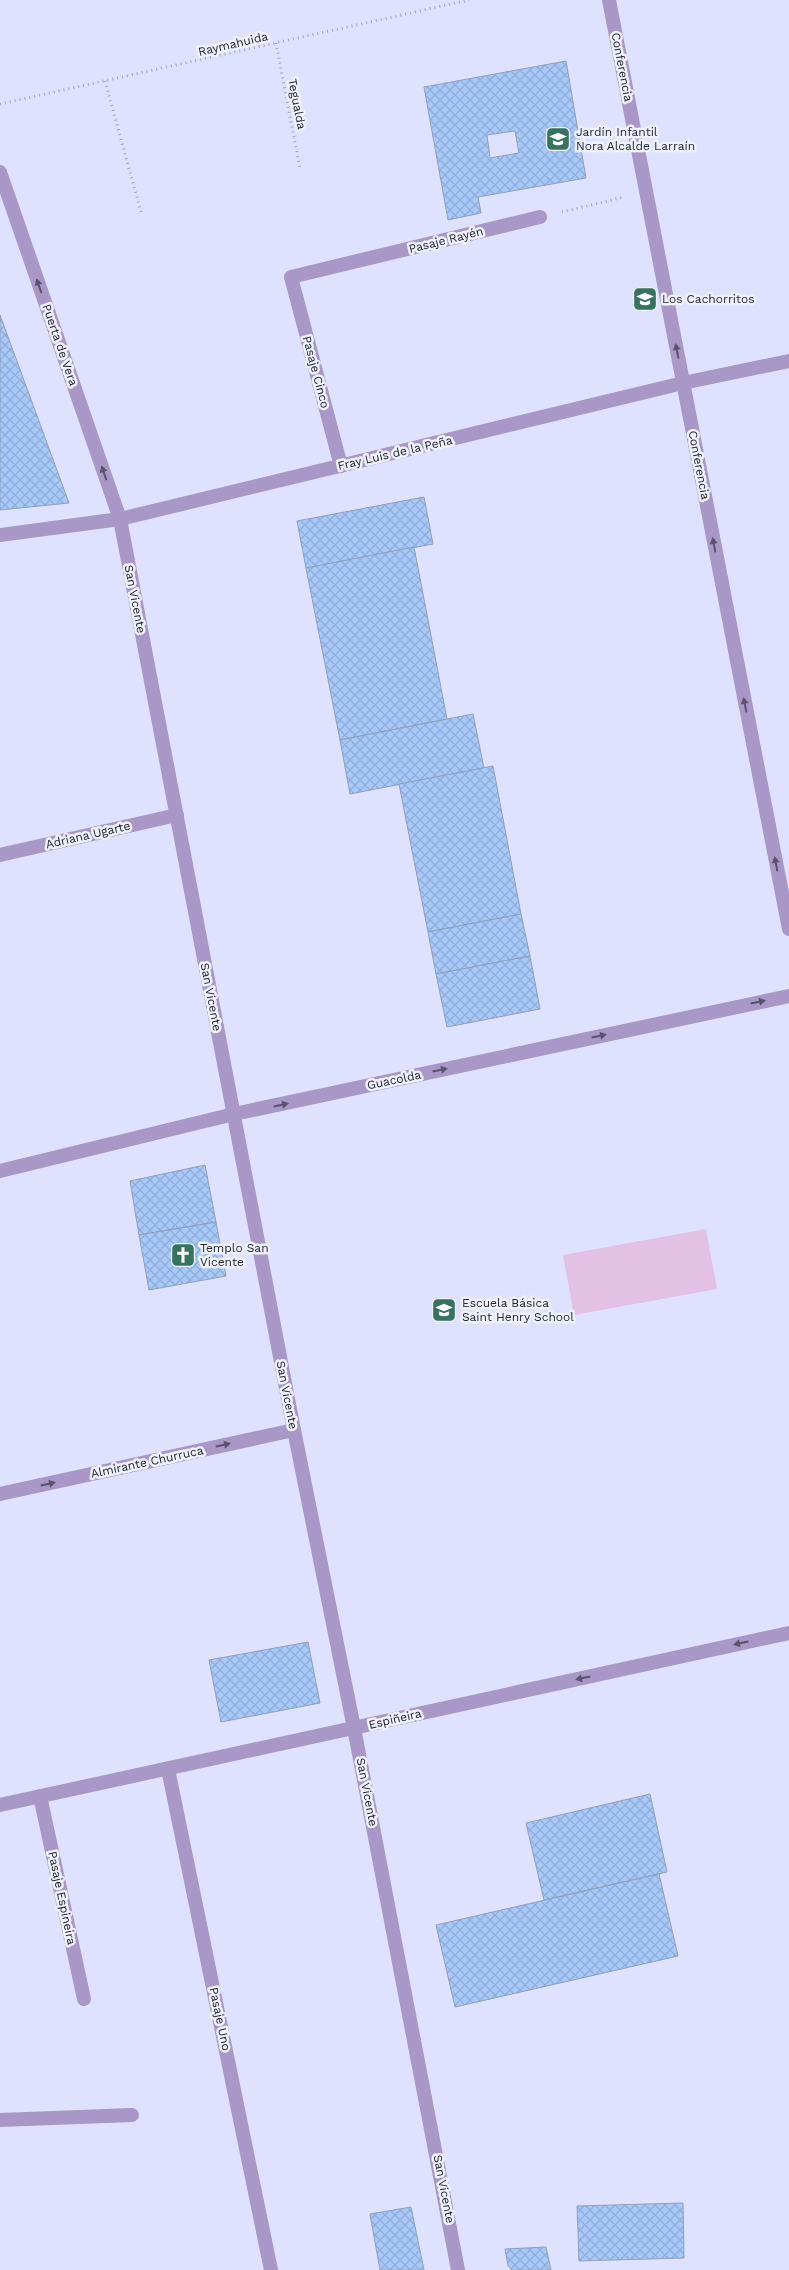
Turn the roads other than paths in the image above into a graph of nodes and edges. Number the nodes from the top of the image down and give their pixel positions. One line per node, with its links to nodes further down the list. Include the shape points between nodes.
1 (609, 0): 6 (street, Conferencia, one-way to 1)
2 (0, 172): 8 (street, Puerta de Vera, one-way to 2)
3 (540, 217): 4 (street, Pasaje Rayén)
4 (291, 278): 7 (street, Pasaje Cinco)
5 (789, 361): 6 (street, Fray Luis de la Peña)
6 (683, 384): 7 (street, Fray Luis de la Peña); 12 (street, Conferencia, one-way to 6)
7 (340, 466): 8 (street, Fray Luis de la Peña)
8 (120, 519): 9 (street, Fray Luis de la Peña); 10 (street, San Vicente)
9 (0, 535)
10 (177, 815): 11 (street, Adriana Ugarte); 14 (street, San Vicente)
11 (0, 855)
12 (789, 929)
13 (789, 996): 14 (street, Guacolda, one-way to 13)
14 (234, 1114): 15 (street, Guacolda); 16 (street, San Vicente)
15 (0, 1171)
16 (294, 1430): 17 (street, Almirante Churruca, one-way to 16); 19 (street, San Vicente)
17 (0, 1494)
18 (789, 1633): 19 (street, Espiñeira, one-way to 19)
19 (354, 1728): 20 (street, Espiñeira); 27 (street, San Vicente)
20 (168, 1768): 21 (street, Espiñeira); 26 (street, Pasaje Uno)
21 (40, 1796): 22 (street, Espiñeira); 23 (street, Pasaje Espineira)
22 (0, 1805)
23 (84, 1999)
24 (132, 2115): 25 (street)
25 (0, 2120)
26 (271, 2270)
27 (458, 2270)

